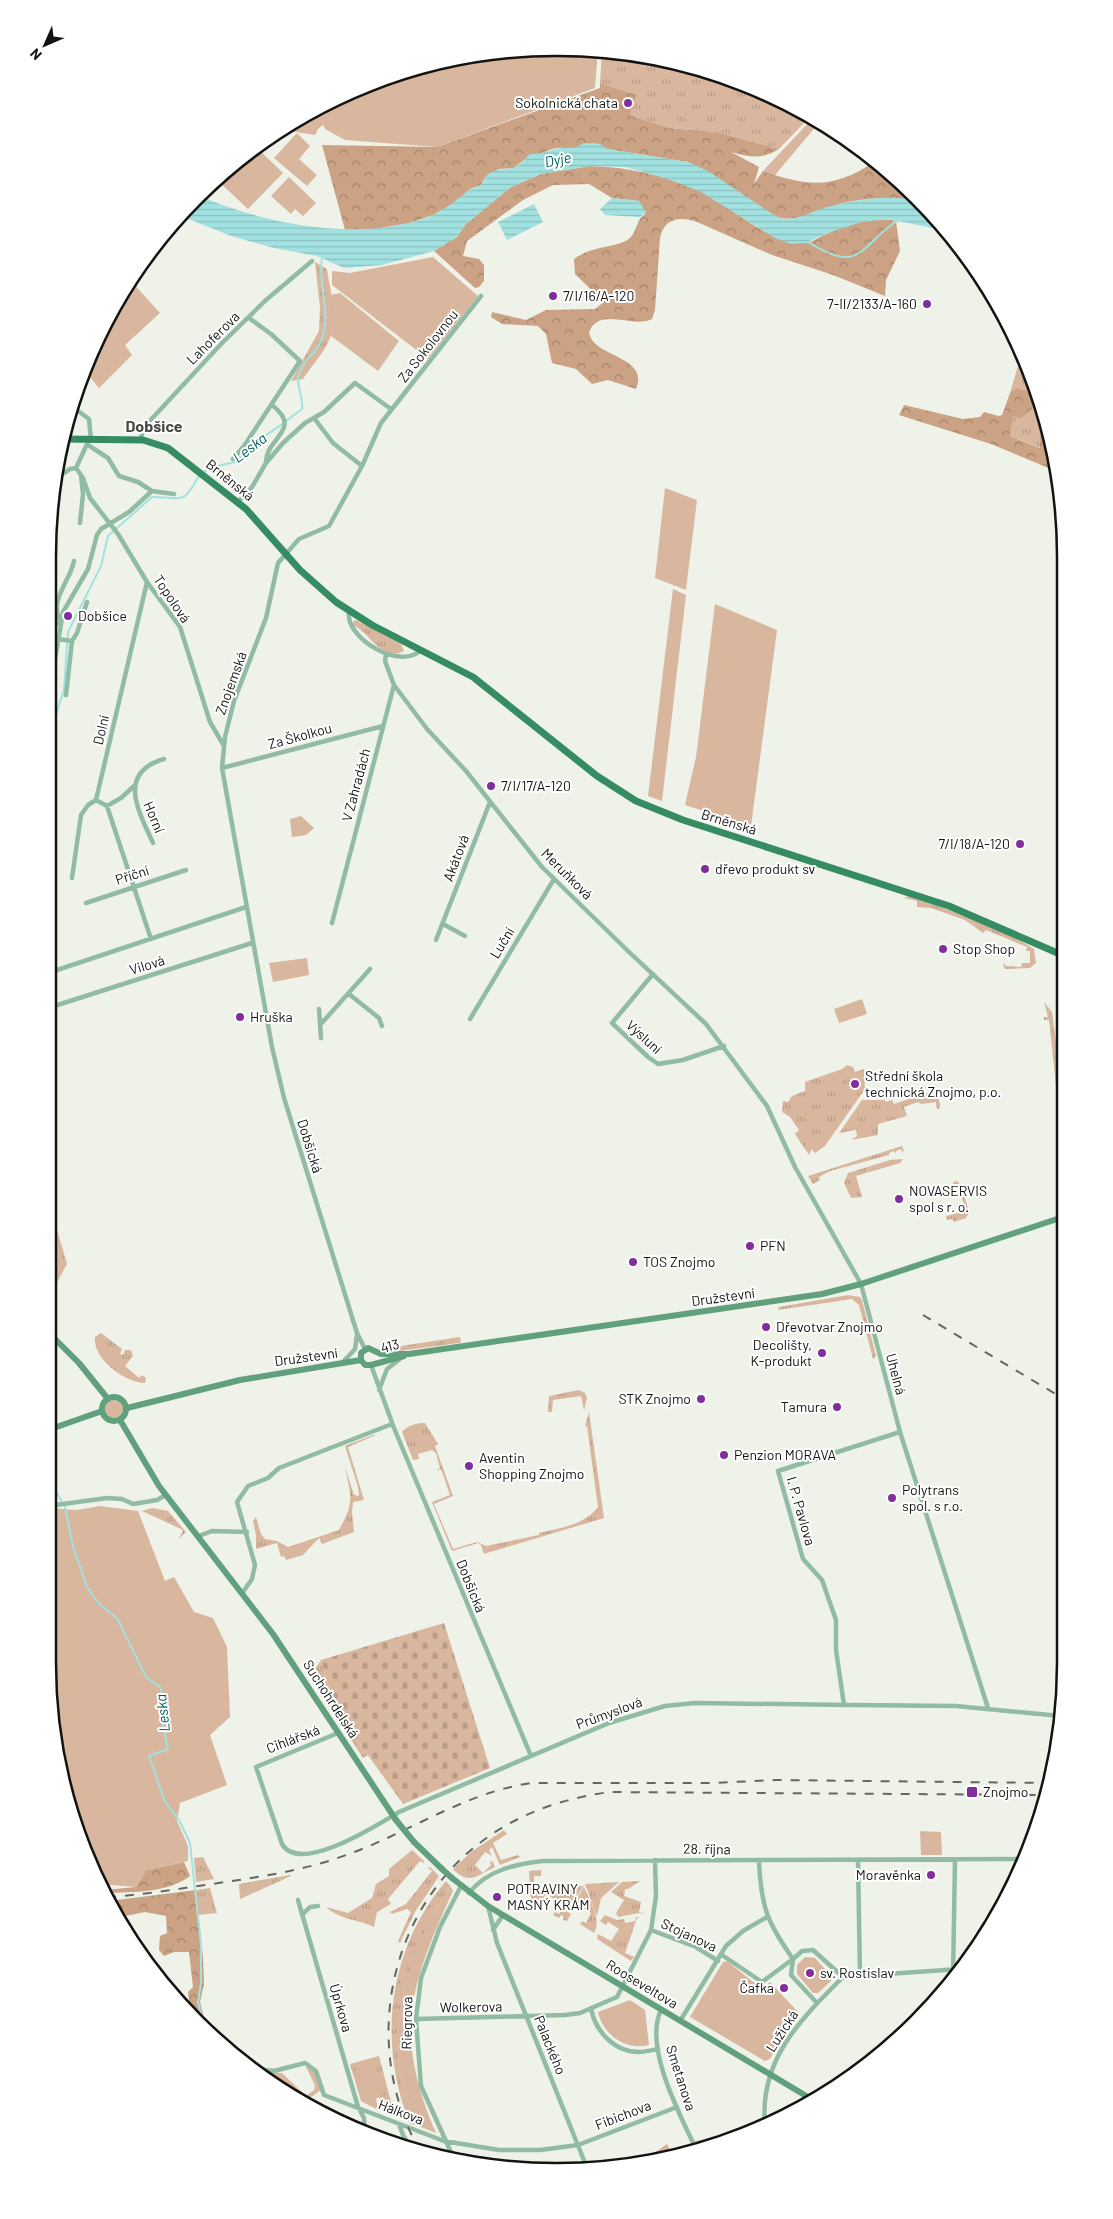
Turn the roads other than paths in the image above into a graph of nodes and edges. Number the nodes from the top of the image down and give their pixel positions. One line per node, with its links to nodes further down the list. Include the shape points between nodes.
1 (312, 261): 3 (street, Lahoferova)
2 (481, 296): 5 (street, Za Sokolovnou)
3 (249, 318): 4 (street, via 300,361); 9 (street, Lahoferova, via 145,426)
4 (272, 404): 11 (street); 12 (street, via 281,412 284,421 282,432 267,454)
5 (391, 409): 7 (street, via 355,383); 13 (street, Za Sokolovnou, via 381,423)
6 (78, 411): 10 (street, via 89,419)
7 (314, 418): 12 (street, via 285,441); 13 (street, via 333,443)
8 (70, 440): 10 (main road, Brněnská)
9 (140, 440): 10 (main road, Brněnská); 19 (main road, Brněnská, via 165,446)
10 (89, 442): 14 (street); 17 (street, via 108,458 119,476)
11 (233, 459)
12 (266, 463): 19 (street)
13 (362, 466): 22 (street, Za Sokolovnou, via 329,526 302,538)
14 (76, 468): 15 (street); 16 (street, Topolová)
15 (64, 473)
16 (81, 476): 20 (street); 21 (street, Topolová, via 90,498)
17 (152, 491): 18 (street); 21 (street)
18 (174, 494)
19 (238, 502): 22 (main road, Brněnská)
20 (80, 523)
21 (112, 528): 24 (street, Topolová); 27 (street, via 101,529 97,535 88,569 63,612)
22 (285, 553): 26 (main road, Brněnská, via 318,587); 37 (street, Znojemská, via 276,569 258,643 234,701)
23 (74, 561): 27 (street, via 72,572 58,596 56,613)
24 (147, 582): 37 (street, Topolová, via 180,627 210,722); 42 (street, Dolní)
25 (87, 602): 30 (street, via 77,633)
26 (349, 612): 31 (main road, Brněnská); 32 (street, Brněnská, via 351,626 368,643)
27 (61, 622): 28 (street); 29 (street)
28 (56, 624)
29 (61, 640): 30 (street); 33 (street)
30 (70, 641): 35 (street)
31 (421, 650): 32 (street, via 409,656); 59 (main road, Brněnská, via 480,682 597,776 651,808 933,900)
32 (386, 654): 34 (street, via 385,662)
33 (56, 664)
34 (394, 686): 36 (street, V Zahradách); 44 (street, Meruňková)
35 (66, 696)
36 (383, 726): 39 (street, Za Školkou); 53 (street, V Zahradách)
37 (224, 746): 39 (street, Znojemská)
38 (164, 759): 40 (street, Horní, via 145,768)
39 (222, 768): 52 (street, Znojemská)
40 (134, 786): 41 (street, Horní); 43 (street, Horní)
41 (124, 795): 43 (street, Horní); 45 (street, Horní)
42 (96, 800): 45 (street); 48 (street, Dolní, via 81,815)
43 (134, 800): 46 (street, Horní)
44 (490, 802): 49 (street, Meruňková); 54 (street, Akátová)
45 (107, 806): 50 (street)
46 (153, 843)
47 (186, 870): 50 (street, Příční)
48 (72, 878)
49 (554, 879): 62 (street, Meruňková); 66 (street, Luční)
50 (133, 887): 51 (street, Příční); 56 (street)
51 (86, 903)
52 (246, 907): 56 (street, Vilová); 58 (street, Znojemská)
53 (332, 923)
54 (443, 924): 55 (street); 57 (street, Akátová)
55 (465, 936)
56 (151, 939): 61 (street, Vilová)
57 (436, 940)
58 (252, 944): 64 (street, Vilová); 74 (street, Dobšická, via 284,1098)
59 (1057, 953)
60 (370, 969): 63 (street)
61 (56, 970)
62 (652, 974): 70 (street, Meruňková, via 697,1014); 70 (street, Výsluní, via 612,1022 654,1063 684,1060)
63 (349, 994): 67 (street); 68 (street, via 379,1018)
64 (56, 1005)
65 (319, 1009): 67 (street)
66 (470, 1019)
67 (320, 1025): 69 (street)
68 (382, 1026)
69 (321, 1038)
70 (724, 1046): 71 (street, Meruňková)
71 (738, 1065): 73 (street, Uhelná, via 766,1106 795,1167)
72 (1057, 1219): 73 (main road, Družstevní / 413)
73 (860, 1284): 78 (main road, Družstevní / 413, via 774,1302); 89 (street, Uhelná)
74 (358, 1334): 76 (street, Dobšická); 80 (street, via 355,1349)
75 (56, 1340): 83 (main road, via 79,1362)
76 (365, 1349): 77 (main road); 79 (main road, via 360,1355)
77 (376, 1351): 78 (main road, Družstevní / 413); 81 (main road, via 378,1357)
78 (410, 1354): 81 (main road, 413); 82 (street, via 387,1369)
79 (361, 1360): 80 (main road, Družstevní); 81 (main road, via 365,1365)
80 (341, 1364): 84 (main road, Družstevní, via 255,1377)
81 (373, 1364): 82 (street, Dobšická)
82 (379, 1390): 87 (street, Dobšická)
83 (108, 1399): 84 (main road, via 121,1399); 85 (main road)
84 (126, 1408): 86 (main road)
85 (102, 1411): 86 (main road, via 109,1420); 88 (main road)
86 (120, 1420): 90 (main road, Suchohrdelská)
87 (392, 1424): 92 (street, via 279,1468 268,1478 248,1486 237,1502); 99 (street, Dobšická)
88 (56, 1427)
89 (900, 1432): 95 (street, I. P. Pavlova, via 778,1471 803,1559 822,1580 836,1620 836,1650); 96 (street, Uhelná)
90 (166, 1495): 91 (street, via 133,1504 107,1498); 93 (main road, Suchohrdelská)
91 (56, 1505)
92 (247, 1532): 93 (street, via 212,1531); 94 (street, via 255,1565 252,1579)
93 (199, 1536): 94 (main road, Suchohrdelská)
94 (243, 1592): 98 (main road, Suchohrdelská)
95 (848, 1705): 96 (street, Průmyslová); 99 (street, Průmyslová, via 676,1704 608,1723)
96 (988, 1708): 97 (street, Průmyslová)
97 (1054, 1715)
98 (338, 1733): 100 (street, Cihlářská); 101 (main road, Suchohrdelská)
99 (531, 1756): 101 (street, Průmyslová)
100 (257, 1766): 101 (street, Průmyslová, via 283,1847 289,1852 310,1854)
101 (395, 1818): 102 (main road, Suchohrdelská, bridge)
102 (414, 1842): 108 (main road, Rooseveltova, bridge)
103 (1017, 1859): 106 (street, 28. října)
104 (655, 1860): 107 (street, 28. října); 109 (street, 28. října, via 526,1863 489,1875); 117 (street, via 656,1896)
105 (858, 1860): 106 (street, 28. října); 107 (street, 28. října); 123 (street)
106 (955, 1860): 121 (street)
107 (759, 1861): 115 (street, via 760,1894)
108 (461, 1886): 109 (main road, Rooseveltova); 130 (street, Riegrova, via 440,1928 421,1978)
109 (469, 1892): 112 (main road, Rooseveltova)
110 (298, 1900): 113 (street, Úprkova)
111 (318, 1906): 113 (street, via 310,1907)
112 (488, 1906): 114 (main road, Rooseveltova); 116 (street, Palackého)
113 (302, 1915): 136 (street, Úprkova)
114 (503, 1915): 116 (street); 125 (main road, Rooseveltova)
115 (767, 1917): 118 (street, via 743,1931 726,1946); 119 (street)
116 (493, 1930): 129 (street, Palackého)
117 (651, 1930): 120 (street, Stojanova, via 696,1948); 125 (street)
118 (722, 1955): 119 (street, via 762,1982); 120 (street)
119 (793, 1960): 124 (street, via 802,1951 814,1950); 126 (street, via 791,1975)
120 (718, 1961): 131 (street)
121 (953, 1967)
122 (951, 1969): 123 (street)
123 (860, 1976): 124 (street)
124 (843, 1977): 126 (street, Lužická)
125 (623, 1987): 127 (street, Wolkerova, via 614,2000); 128 (main road, Rooseveltova)
126 (817, 2003): 134 (street, Lužická, via 797,2023)
127 (591, 2008): 129 (street, Wolkerova, via 565,2015); 132 (street, via 593,2020 603,2036 620,2048 639,2052)
128 (661, 2010): 131 (main road, Rooseveltova); 132 (street, Smetanova, via 656,2026)
129 (527, 2017): 130 (street, Wolkerova); 144 (street, Palackého)
130 (416, 2019): 142 (street, Riegrova, via 421,2086)
131 (680, 2022): 134 (main road, Rooseveltova)
132 (658, 2049): 137 (street, Smetanova)
133 (268, 2070): 136 (street, Hálkova, via 305,2063 311,2065 316,2070 324,2095)
134 (769, 2074): 135 (main road, Rooseveltova); 138 (street, Lužická, via 764,2092)
135 (807, 2096)
136 (358, 2107): 139 (street, Hálkova); 140 (street, Úprkova)
137 (677, 2107): 143 (street, Smetanova); 144 (street, Fibichova)
138 (765, 2117)
139 (399, 2124): 141 (street); 142 (street, Hálkova)
140 (364, 2125)
141 (405, 2139)
142 (444, 2141): 144 (street, Hálkova, via 499,2150 540,2150); 145 (street, Riegrova)
143 (694, 2144)
144 (578, 2145): 146 (street, Palackého)
145 (449, 2151)
146 (585, 2162)

